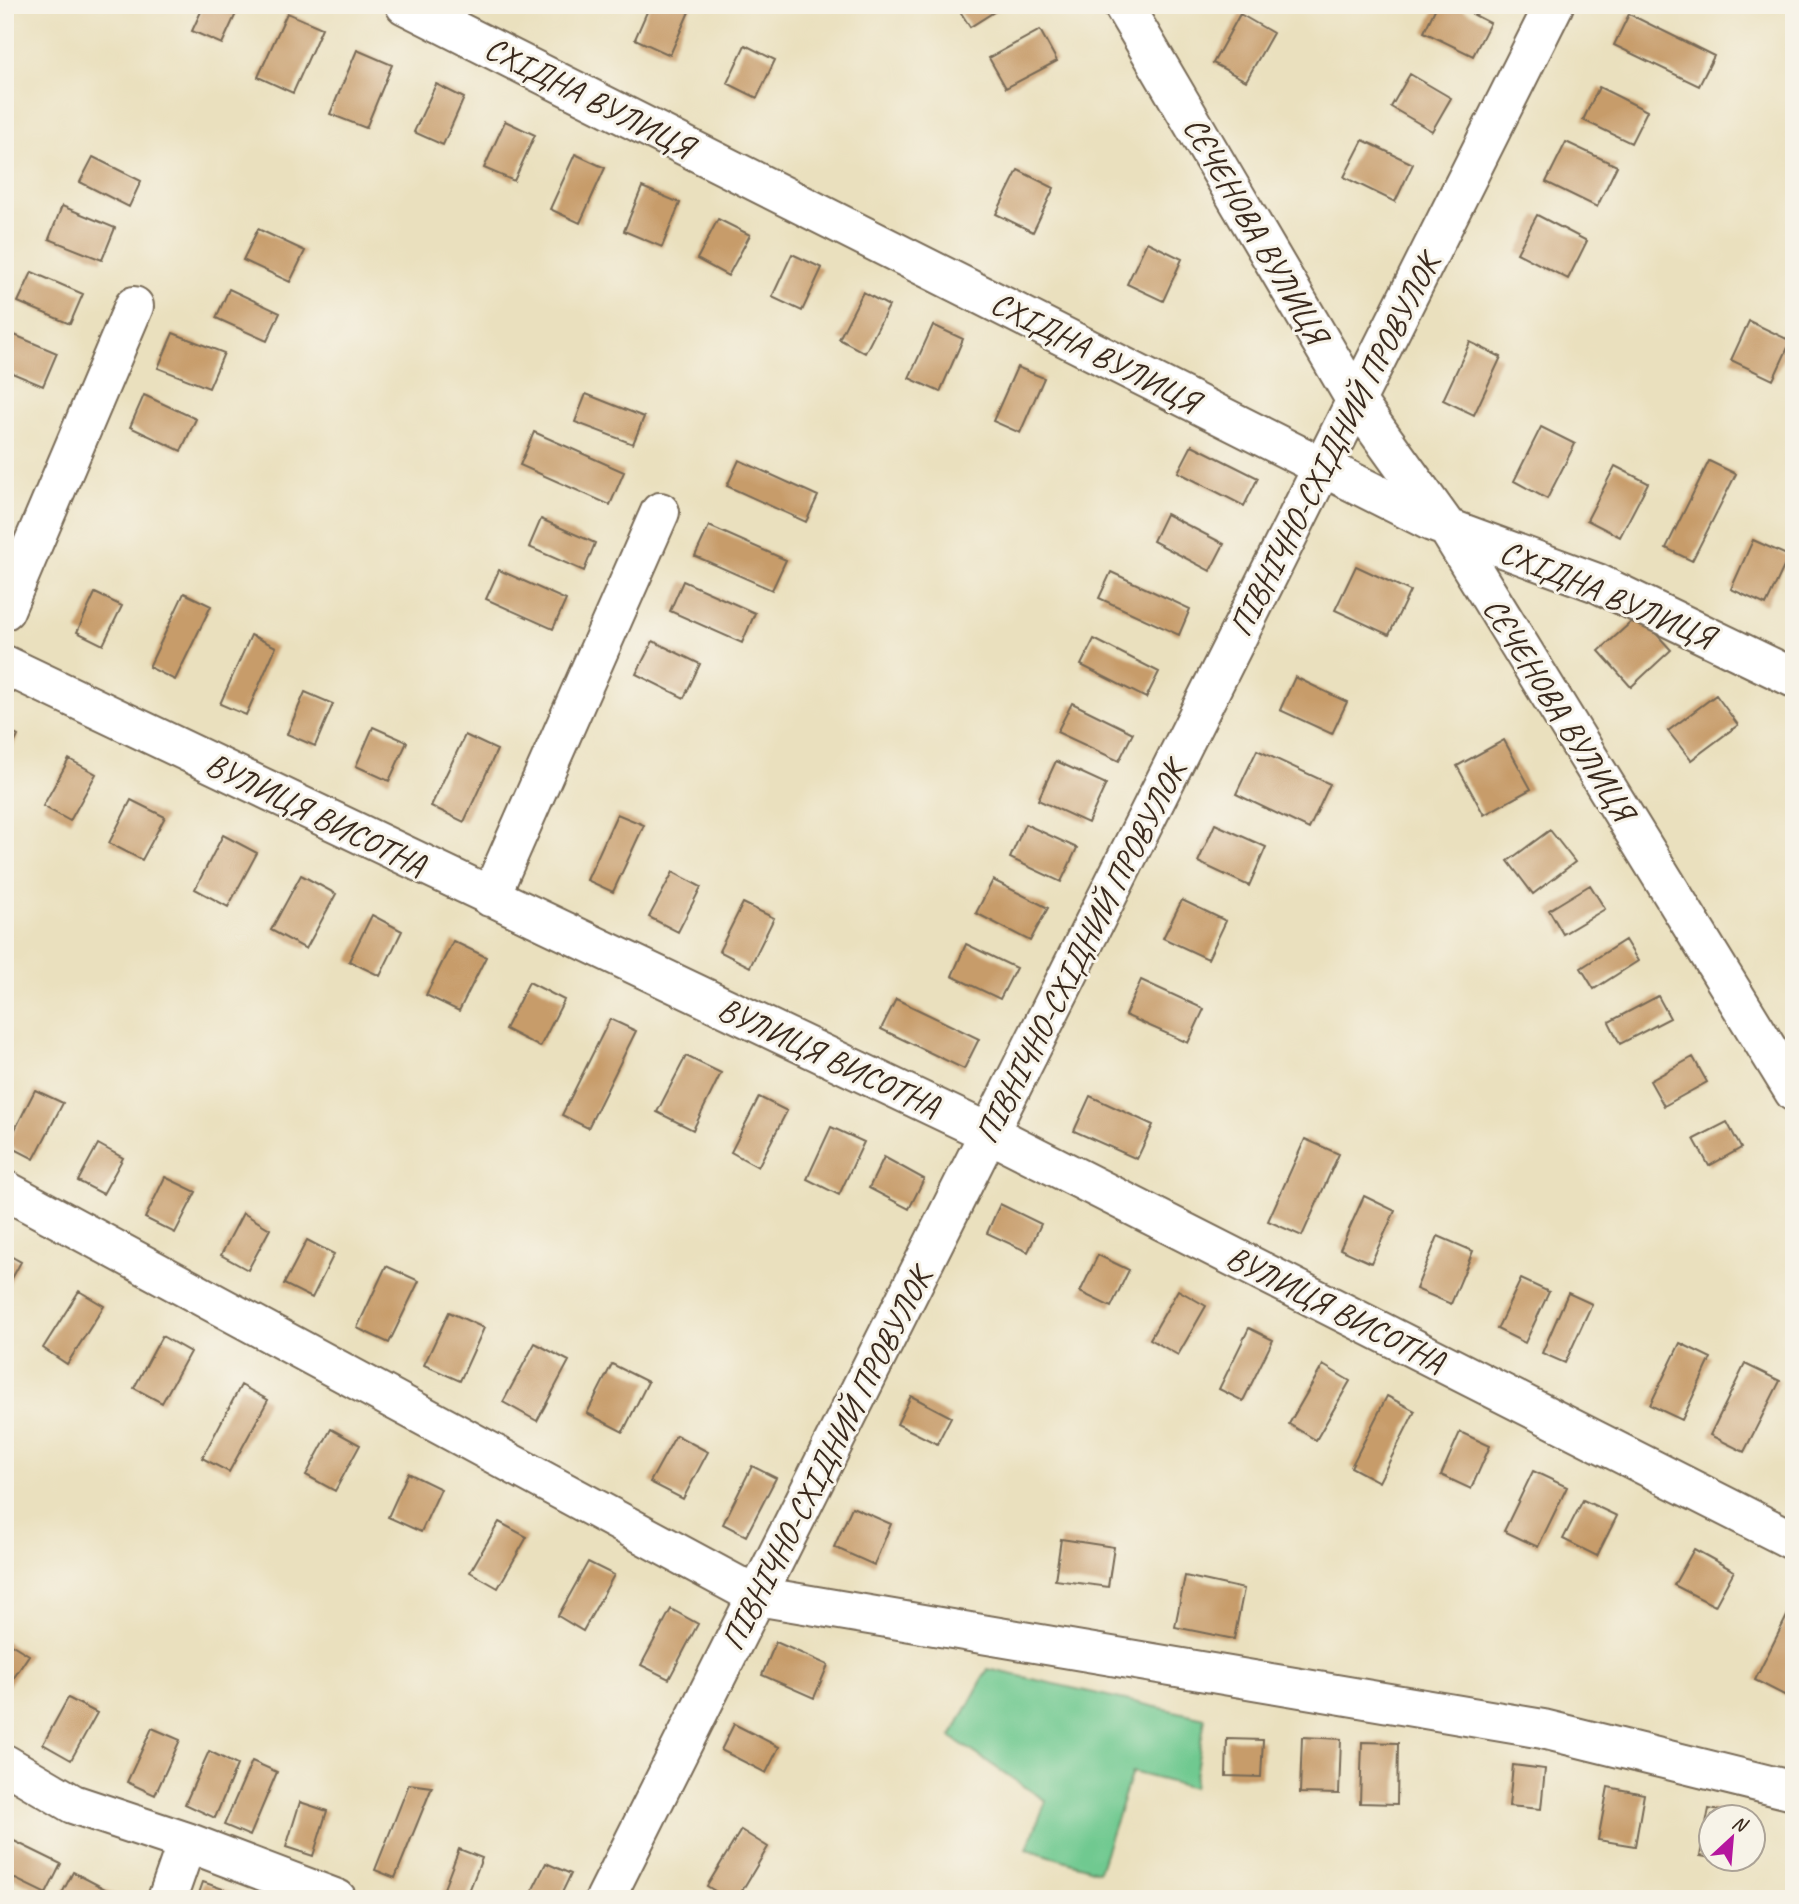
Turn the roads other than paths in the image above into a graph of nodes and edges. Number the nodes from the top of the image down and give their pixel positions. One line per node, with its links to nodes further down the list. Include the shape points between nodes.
1 (405, 5): 6 (street, СХІДНА ВУЛИЦЯ)
2 (1123, 5): 5 (street, СЄЧЕНОВА ВУЛИЦЯ)
3 (1554, 5): 5 (street, ПІВНІЧНО-СХІДНИЙ ПРОВУЛОК)
4 (134, 306): 9 (street)
5 (1356, 401): 6 (street, ПІВНІЧНО-СХІДНИЙ ПРОВУЛОК); 8 (street, СЄЧЕНОВА ВУЛИЦЯ)
6 (1323, 467): 8 (street, СХІДНА ВУЛИЦЯ); 14 (street, ПІВНІЧНО-СХІДНИЙ ПРОВУЛОК)
7 (660, 512): 12 (street)
8 (1448, 529): 10 (street, СХІДНА ВУЛИЦЯ, via 1597,583); 13 (street, СЄЧЕНОВА ВУЛИЦЯ)
9 (5, 610)
10 (1789, 664)
11 (5, 665): 12 (street, ВУЛИЦЯ ВИСОТНА)
12 (490, 897): 14 (street, ВУЛИЦЯ ВИСОТНА)
13 (1794, 1092)
14 (989, 1133): 16 (street, ВУЛИЦЯ ВИСОТНА); 17 (street, ПІВНІЧНО-СХІДНИЙ ПРОВУЛОК)
15 (5, 1190): 17 (street)
16 (1794, 1541)
17 (757, 1596): 19 (street, via 1544,1729); 23 (street, ПІВНІЧНО-СХІДНИЙ ПРОВУЛОК)
18 (5, 1764): 20 (street, via 73,1804)
19 (1794, 1791)
20 (187, 1842): 21 (street); 22 (street)
21 (167, 1899)
22 (337, 1899)
23 (606, 1899)

